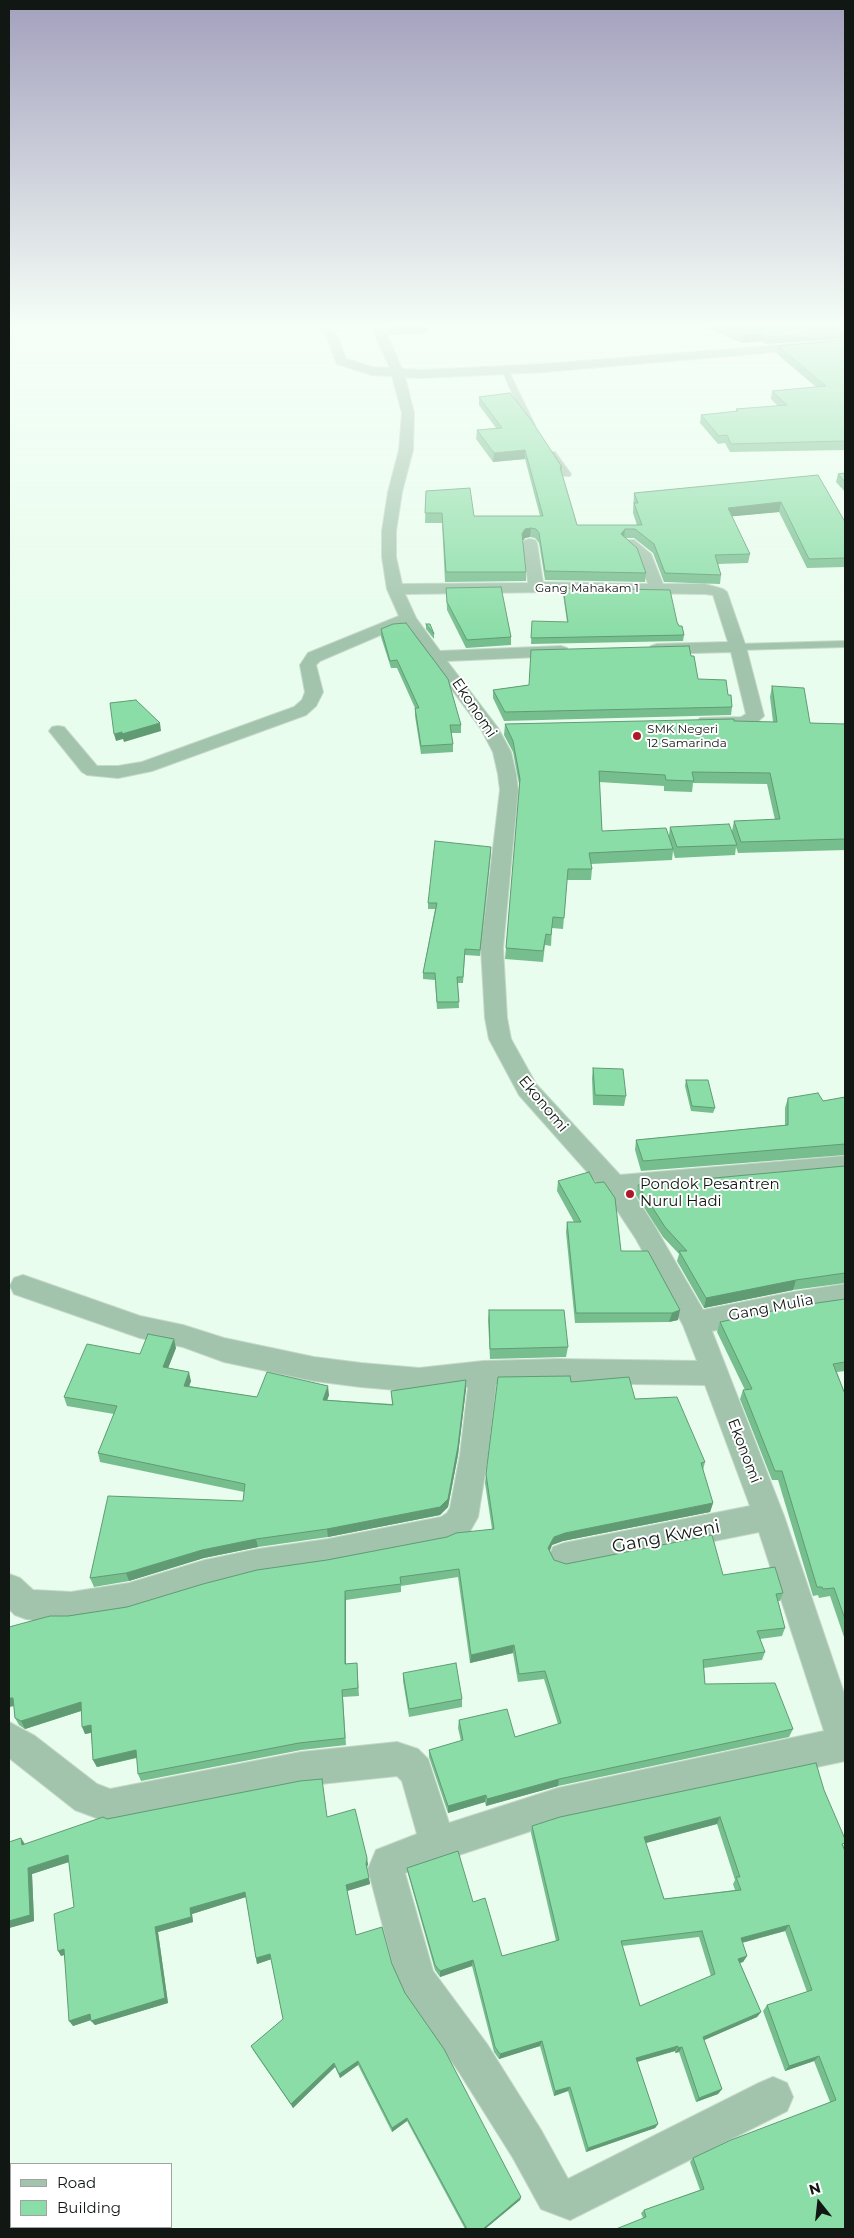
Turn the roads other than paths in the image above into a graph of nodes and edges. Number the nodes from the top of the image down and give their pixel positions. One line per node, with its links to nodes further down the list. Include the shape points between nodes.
1 (407, 429): 8 (street, Ekonomi, via 406,450 389,530 389,556)
2 (546, 444): 3 (lane)
3 (567, 474)
4 (530, 543): 6 (street)
5 (630, 543): 7 (street, via 644,554)
6 (536, 587): 7 (street, Gang Mahakam 1); 8 (street, Gang Mahakam 1)
7 (656, 588): 11 (street, Gang Mahakam 1, via 718,592)
8 (396, 589): 9 (street, Ekonomi)
9 (408, 618): 14 (street, Ekonomi); 16 (street, via 314,657 308,665 314,692 310,702 300,711 146,766 118,772 93,771)
10 (845, 644): 11 (lane)
11 (738, 647): 12 (street); 15 (street, via 755,716 742,722)
12 (643, 649)
13 (577, 650): 14 (street)
14 (437, 656): 18 (street, Ekonomi, via 499,728 509,790 492,948 500,1039 527,1089)
15 (693, 723)
16 (58, 731)
17 (845, 1165): 18 (street)
18 (614, 1184): 21 (street, Ekonomi)
19 (23, 1286): 23 (street, via 140,1327 183,1336 224,1350 314,1369 419,1380)
20 (845, 1295): 21 (street, Gang Mulia)
21 (696, 1323): 22 (street, Ekonomi)
22 (714, 1373): 23 (street, via 590,1371); 24 (street, Ekonomi)
23 (483, 1374): 26 (street, via 463,1517 446,1530 258,1563 129,1598 70,1607 26,1604)
24 (768, 1516): 25 (street, Gang Kweni); 28 (street, Ekonomi)
25 (564, 1557)
26 (9, 1589)
27 (9, 1740): 29 (street, via 86,1798 110,1806 301,1769 397,1759 406,1761 416,1771)
28 (845, 1743): 29 (street, via 558,1805)
29 (438, 1844): 30 (street, via 395,1859 386,1869 413,1969 420,1984 473,2058 555,2194 570,2200)
30 (774, 2097)

